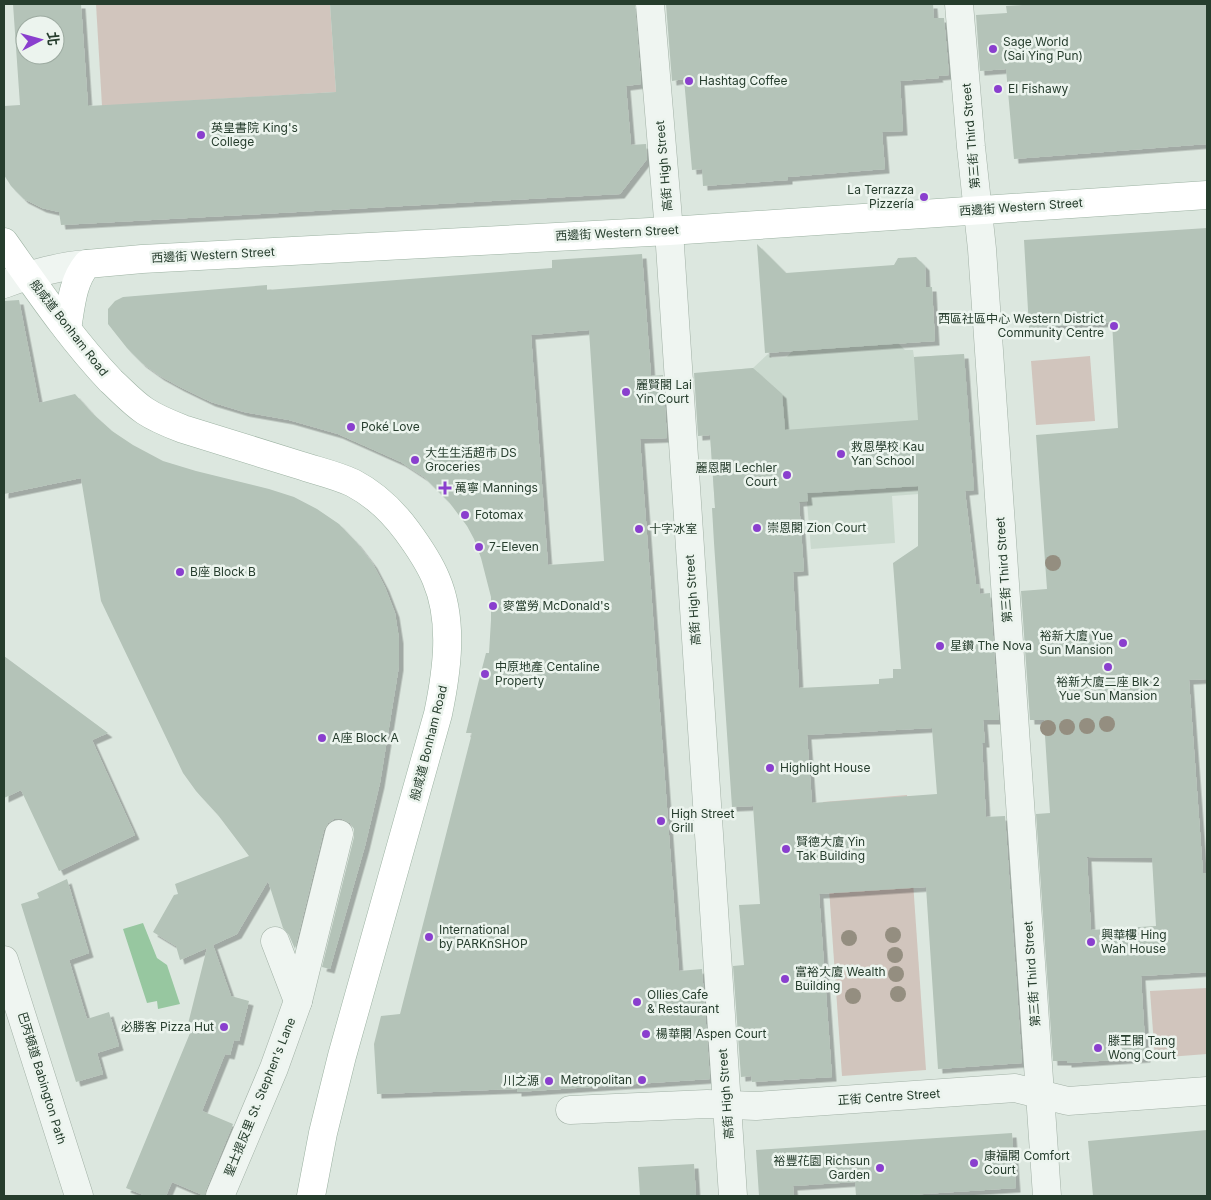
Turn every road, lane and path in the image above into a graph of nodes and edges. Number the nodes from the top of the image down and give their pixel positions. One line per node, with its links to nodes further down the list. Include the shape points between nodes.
1 (650, 4): 5 (street, 高街 High Street)
2 (959, 4): 4 (street, 第三街 Third Street)
3 (1207, 195): 4 (main road, 西邊街 Western Street)
4 (978, 210): 5 (main road, 西邊街 Western Street); 15 (street, 第三街 Third Street)
5 (669, 231): 7 (main road, 西邊街 Western Street); 16 (street, 高街 High Street)
6 (4, 242): 8 (main road, 般咸道 Bonham Road)
7 (87, 264): 8 (street, 西邊街 Western Street); 9 (main road, via 79,274)
8 (16, 280): 9 (main road, 般咸道 Bonham Road)
9 (67, 329): 20 (main road, 般咸道 Bonham Road, via 123,393 162,421 328,473 354,483 377,499 400,521 420,548 443,603 447,628 442,699 342,1056)
10 (339, 834): 13 (street)
11 (275, 941): 13 (street, 聖士提反里 St. Stephen's Lane)
12 (4, 960): 18 (street, 巴丙頓道 Babington Path)
13 (298, 1001): 19 (street, 聖士提反里 St. Stephen's Lane, via 274,1068)
14 (1207, 1091): 15 (street, 正街 Centre Street, via 1068,1100)
15 (1040, 1094): 16 (street, 正街 Centre Street, via 1015,1088 756,1106); 22 (street, 第三街 Third Street)
16 (727, 1105): 17 (street, 正街 Centre Street); 21 (street, 高街 High Street)
17 (570, 1110)
18 (79, 1196)
19 (220, 1196)
20 (311, 1196)
21 (733, 1196)
22 (1048, 1196)

